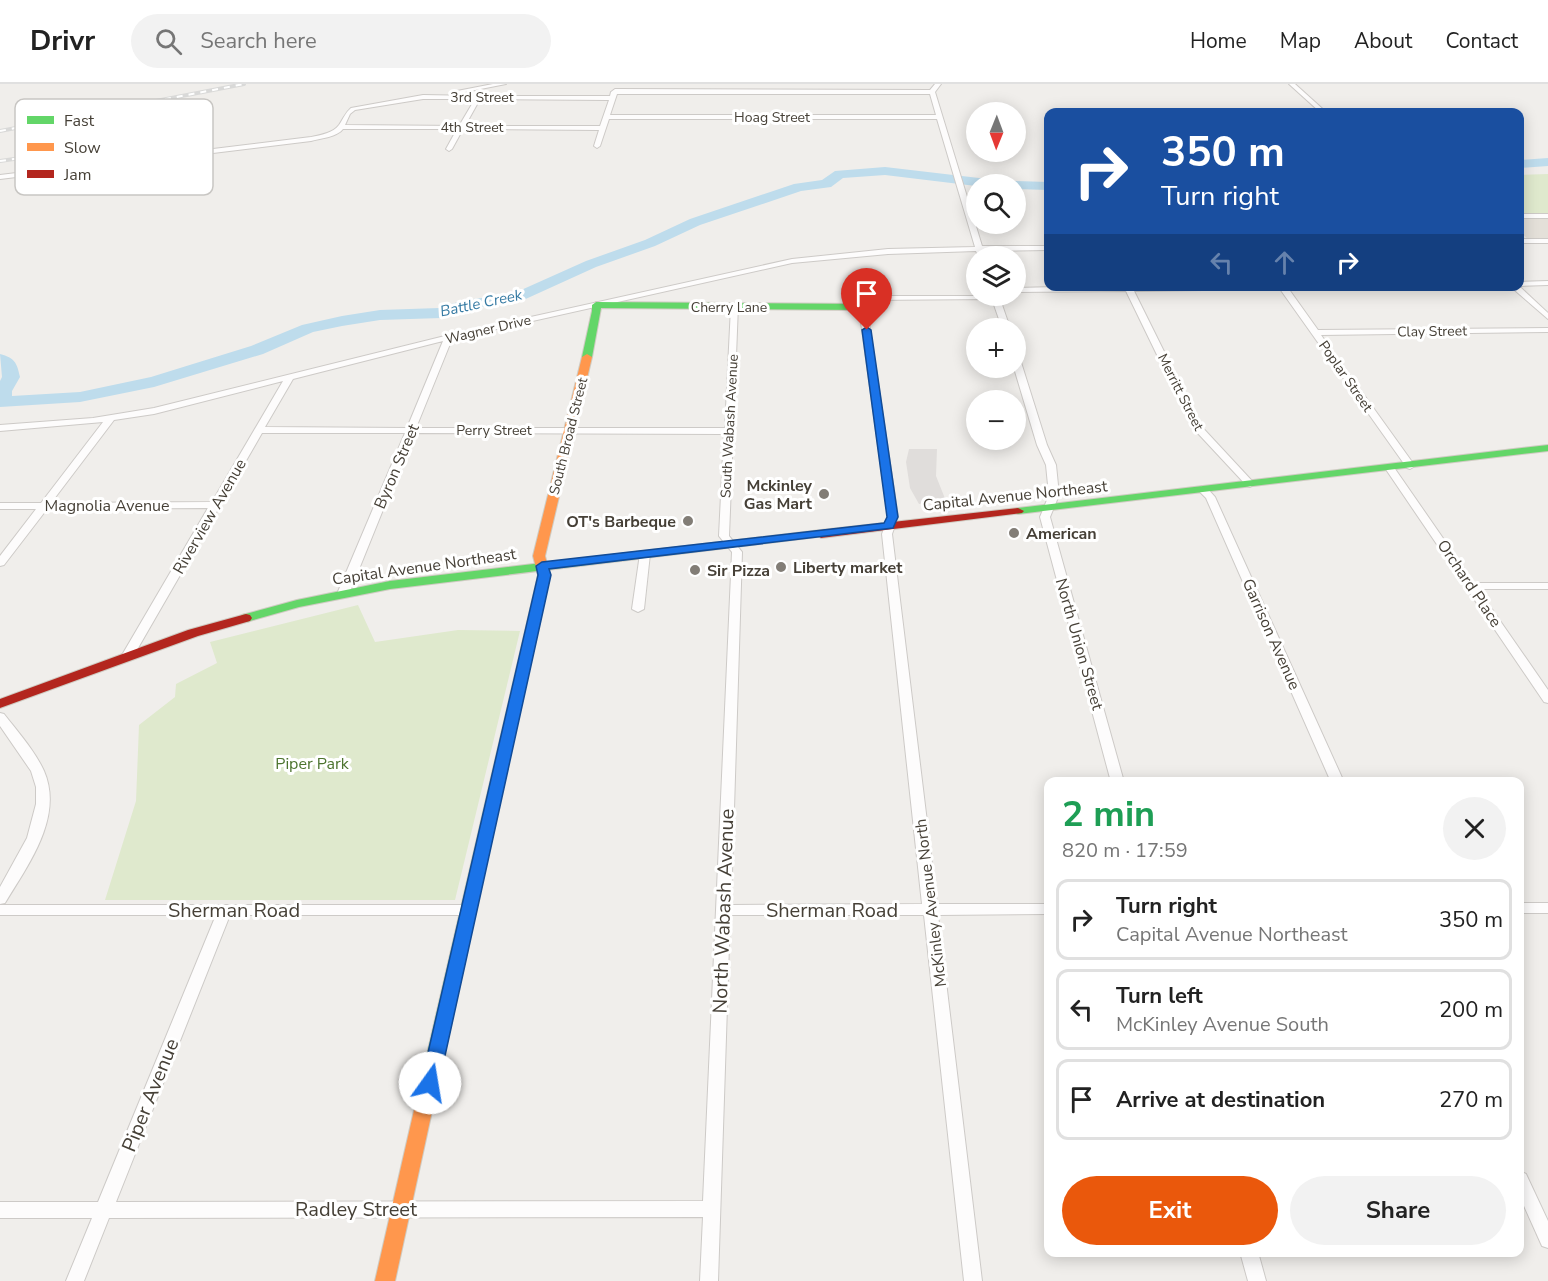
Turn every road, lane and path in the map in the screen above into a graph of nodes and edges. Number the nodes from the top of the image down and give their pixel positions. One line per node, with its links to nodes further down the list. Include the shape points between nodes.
1 (504, 84): 6 (street)
2 (617, 84): 9 (street)
3 (747, 84): 8 (street)
4 (938, 84): 7 (street)
5 (1292, 84): 12 (street)
6 (484, 87): 10 (street); 11 (street)
7 (932, 92): 8 (street, 3rd Street); 14 (street)
8 (747, 93): 9 (street, 3rd Street)
9 (613, 95): 11 (street, 3rd Street); 13 (street)
10 (423, 97): 11 (street, 3rd Street); 15 (street, 3rd Street, via 354,109)
11 (478, 97): 16 (street)
12 (1319, 108)
13 (606, 117): 14 (street, Hoag Street); 17 (street)
14 (938, 117): 28 (street)
15 (342, 127): 16 (street, 4th Street); 18 (street); 21 (street, via 311,139)
16 (462, 127): 17 (street, 4th Street); 20 (street)
17 (603, 128): 19 (street)
18 (333, 138)
19 (597, 146)
20 (449, 149)
21 (213, 151)
22 (15, 175): 23 (street)
23 (0, 177)
24 (1524, 216): 25 (street)
25 (1548, 216)
26 (1548, 241): 27 (street)
27 (1524, 242)
28 (979, 246)
29 (1044, 248): 30 (street, Wagner Drive)
30 (1026, 250)
31 (966, 253): 41 (street, Wagner Drive, via 895,251 824,256)
32 (1548, 283): 33 (street)
33 (1524, 284)
34 (1026, 290): 35 (street)
35 (1044, 290)
36 (1130, 291): 58 (street, Merritt Street, via 1197,428)
37 (1285, 291): 45 (street, Poplar Street)
38 (1519, 291): 43 (street)
39 (966, 296): 40 (street, via 868,298)
40 (863, 304): 42 (street, Cherry Lane); 64 (street, McKinley Avenue North, via 893,517)
41 (596, 305): 42 (street, Cherry Lane); 46 (street, Wagner Drive); 53 (street, South Broad Street)
42 (735, 307): 54 (street, South Wabash Avenue)
43 (1548, 317)
44 (1548, 330): 45 (street, Clay Street)
45 (1316, 333): 56 (street, Poplar Street)
46 (449, 337): 47 (street, Wagner Drive); 52 (street, Byron Street)
47 (289, 378): 49 (street, Wagner Drive); 51 (street, Riverview Avenue)
48 (1022, 378): 63 (street, North Union Street, via 1051,465 1054,495)
49 (110, 419): 50 (street, Wagner Drive); 62 (street)
50 (0, 428)
51 (259, 430): 52 (street, Perry Street); 60 (street, Riverview Avenue)
52 (411, 430): 53 (street, Perry Street); 71 (street, Byron Street)
53 (571, 430): 54 (street, Perry Street); 68 (street, South Broad Street, via 539,556)
54 (729, 431): 65 (street, South Wabash Avenue, via 724,536)
55 (1548, 448): 56 (street, Capital Avenue Northeast)
56 (1410, 466): 57 (street, Capital Avenue Northeast)
57 (1390, 468): 58 (street, Capital Avenue Northeast); 69 (street, Orchard Place)
58 (1250, 484): 59 (street, Capital Avenue Northeast)
59 (1202, 489): 63 (street, Capital Avenue Northeast); 78 (street, Garrison Avenue, via 1210,497)
60 (215, 505): 62 (street, Magnolia Avenue); 73 (street, Riverview Avenue)
61 (0, 506): 62 (street, Magnolia Avenue)
62 (45, 506): 67 (street)
63 (1048, 507): 64 (street, Capital Avenue Northeast); 77 (street, North Union Street, via 1045,517)
64 (889, 526): 65 (street, Capital Avenue Northeast); 82 (street, McKinley Avenue North)
65 (730, 544): 66 (street, Capital Avenue Northeast); 87 (street, North Wabash Avenue, via 737,552)
66 (645, 554): 68 (street, Capital Avenue Northeast); 72 (street)
67 (1, 561)
68 (542, 566): 71 (street, Capital Avenue Northeast); 86 (street, South Broad Street, via 544,575)
69 (1472, 586): 70 (street); 74 (street, Orchard Place)
70 (1548, 586)
71 (343, 594): 73 (street, Capital Avenue Northeast, via 237,620)
72 (638, 609)
73 (128, 655): 75 (street, Capital Avenue Northeast)
74 (1548, 699)
75 (0, 704)
76 (0, 717): 79 (street, via 37,771 42,787 42,814 35,838)
77 (1118, 777)
78 (1336, 777)
79 (0, 899)
80 (1524, 908): 81 (street)
81 (1548, 908)
82 (931, 909): 83 (street, Sherman Road); 87 (street, Sherman Road); 98 (street, McKinley Avenue North)
83 (1044, 909)
84 (0, 910): 85 (street, Sherman Road)
85 (225, 910): 86 (street, Sherman Road); 89 (street, Piper Avenue)
86 (469, 910): 90 (street, South Broad Street)
87 (724, 910): 91 (street, North Wabash Avenue)
88 (1524, 1188): 93 (street)
89 (104, 1209): 90 (street, Radley Street); 92 (street, Radley Street); 95 (street, Piper Avenue)
90 (402, 1209): 91 (street, Radley Street); 96 (street, South Broad Street)
91 (711, 1209): 97 (street, North Wabash Avenue)
92 (0, 1210)
93 (1548, 1240)
94 (1251, 1257): 99 (street)
95 (75, 1281)
96 (385, 1281)
97 (709, 1281)
98 (974, 1281)
99 (1257, 1281)

